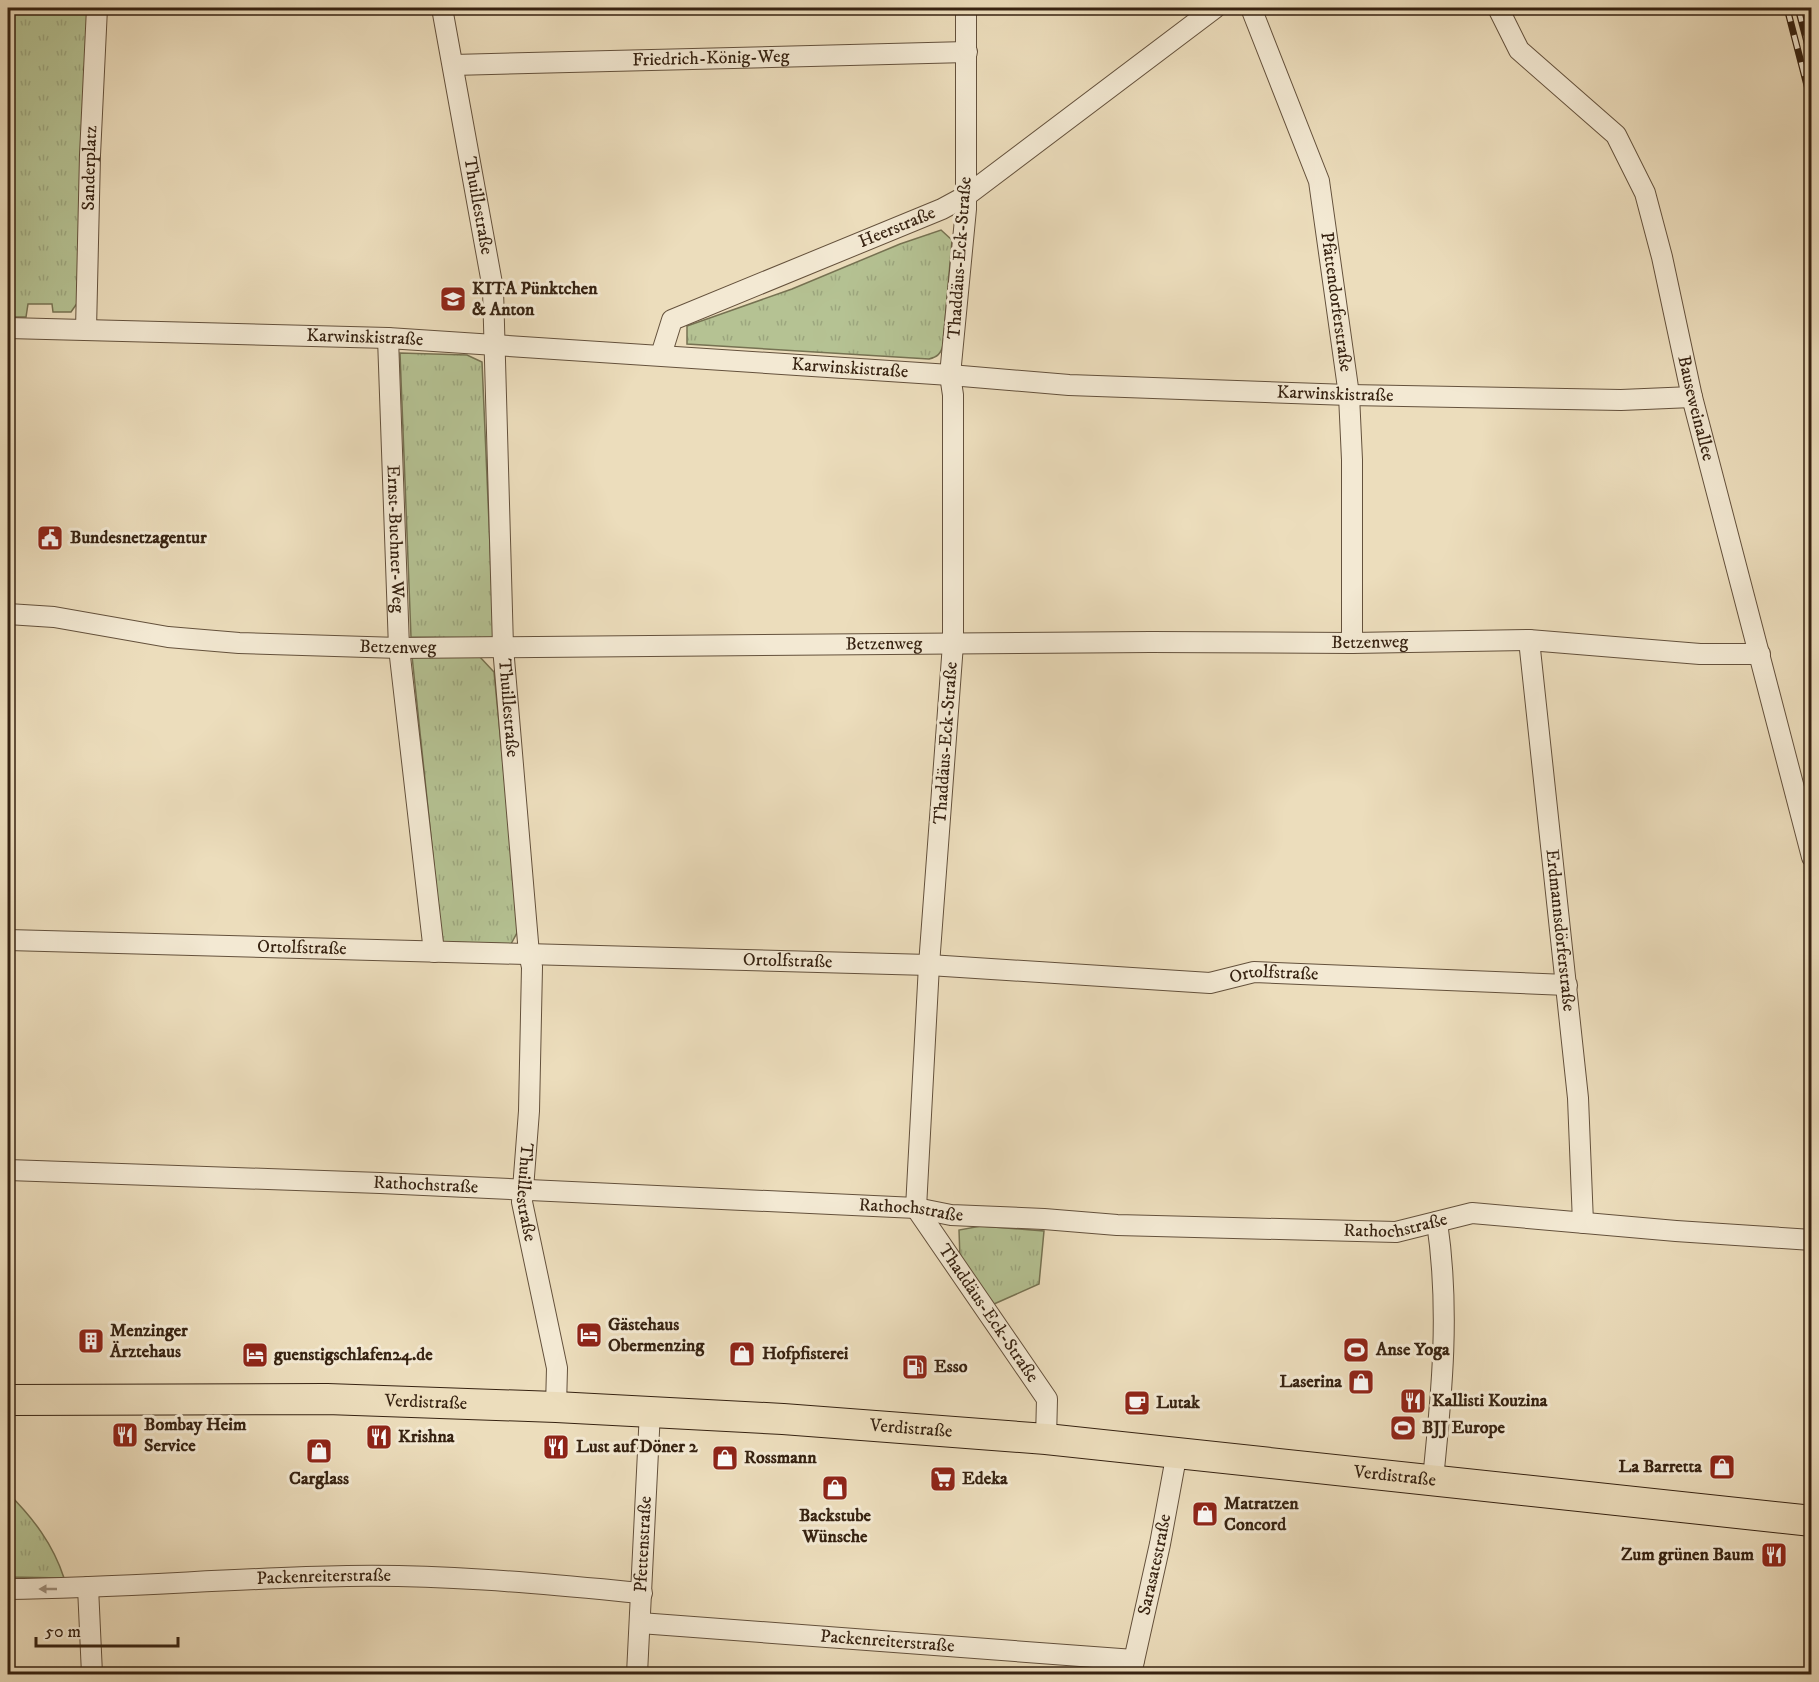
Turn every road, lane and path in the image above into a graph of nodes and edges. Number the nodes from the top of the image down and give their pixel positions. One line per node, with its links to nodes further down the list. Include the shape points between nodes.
1 (98, 8): 11 (street, Sanderplatz)
2 (442, 8): 8 (street, Thuillestraße)
3 (966, 8): 7 (street, Thaddäus-Eck-Straße)
4 (1215, 8): 9 (street, Heerstraße)
5 (1251, 8): 16 (street, Pfättendorferstraße, via 1319,181)
6 (1498, 8): 17 (street, Bauseweinallee, via 1519,50 1616,135 1641,184 1662,257)
7 (967, 52): 8 (street, Friedrich-König-Weg); 9 (street, Thaddäus-Eck-Straße)
8 (453, 65): 13 (street, Thuillestraße, via 493,289)
9 (966, 196): 14 (street, Heerstraße, via 672,320); 15 (street, Thaddäus-Eck-Straße)
10 (8, 328): 11 (street, Karwinskistraße)
11 (86, 330): 12 (street, Karwinskistraße)
12 (388, 338): 13 (street, Karwinskistraße); 23 (street, Ernst-Buchner-Weg)
13 (494, 345): 14 (street, Karwinskistraße); 22 (street, Thuillestraße)
14 (660, 355): 15 (street, Karwinskistraße)
15 (950, 375): 16 (street, Karwinskistraße, via 1069,385); 21 (street, Thaddäus-Eck-Straße)
16 (1349, 395): 17 (street, Karwinskistraße, via 1622,400); 20 (street, Pfättendorferstraße)
17 (1692, 397): 24 (street, Bauseweinallee)
18 (8, 614): 23 (street, Betzenweg, via 54,617 168,637)
19 (1529, 640): 20 (street, Betzenweg); 24 (street, Betzenweg, via 1700,654); 30 (street, Erdmannsdörferstraße)
20 (1352, 643): 21 (street, Betzenweg)
21 (953, 644): 22 (street, Betzenweg); 29 (street, Thaddäus-Eck-Straße)
22 (503, 647): 23 (street, Betzenweg); 28 (street, Thuillestraße)
23 (399, 648): 27 (street, Ernst-Buchner-Weg)
24 (1760, 654): 25 (street, Bauseweinallee)
25 (1812, 856)
26 (8, 940): 27 (street, Ortolfstraße)
27 (434, 952): 28 (street, Ortolfstraße)
28 (529, 954): 29 (street, Ortolfstraße); 32 (street, Thuillestraße, via 532,967 528,1111)
29 (929, 965): 30 (street, Ortolfstraße, via 1210,983 1254,972); 33 (street, Thaddäus-Eck-Straße)
30 (1567, 986): 35 (street, Erdmannsdörferstraße, via 1578,1098)
31 (8, 1170): 32 (street, Rathochstraße)
32 (522, 1191): 33 (street, Rathochstraße); 38 (street, Thuillestraße, via 557,1368)
33 (916, 1208): 34 (street, Rathochstraße, via 951,1215 1129,1226 1396,1232); 40 (street, Thaddäus-Eck-Straße, via 1047,1399)
34 (1437, 1222): 35 (street, Rathochstraße, via 1472,1213); 42 (street, via 1445,1317)
35 (1583, 1223): 36 (street, Rathochstraße)
36 (1812, 1240)
37 (8, 1400): 38 (main road, Verdistraße, via 327,1399)
38 (556, 1407): 39 (main road, Verdistraße)
39 (650, 1411): 40 (main road, Verdistraße); 46 (street, Pfettenstraße)
40 (1047, 1439): 41 (main road, Verdistraße)
41 (1177, 1452): 42 (main road, Verdistraße); 48 (street, Sarasatestraße)
42 (1433, 1479): 43 (main road, Verdistraße)
43 (1812, 1521)
44 (88, 1587): 45 (street, Packenreiterstraße, one-way to 45); 46 (street, Packenreiterstraße, via 349,1576 492,1580); 49 (street)
45 (8, 1589)
46 (642, 1593): 47 (street, Pfettenstraße)
47 (640, 1623): 48 (street, Packenreiterstraße); 50 (street, Pfettenstraße)
48 (1132, 1667)
49 (92, 1674)
50 (637, 1674)

